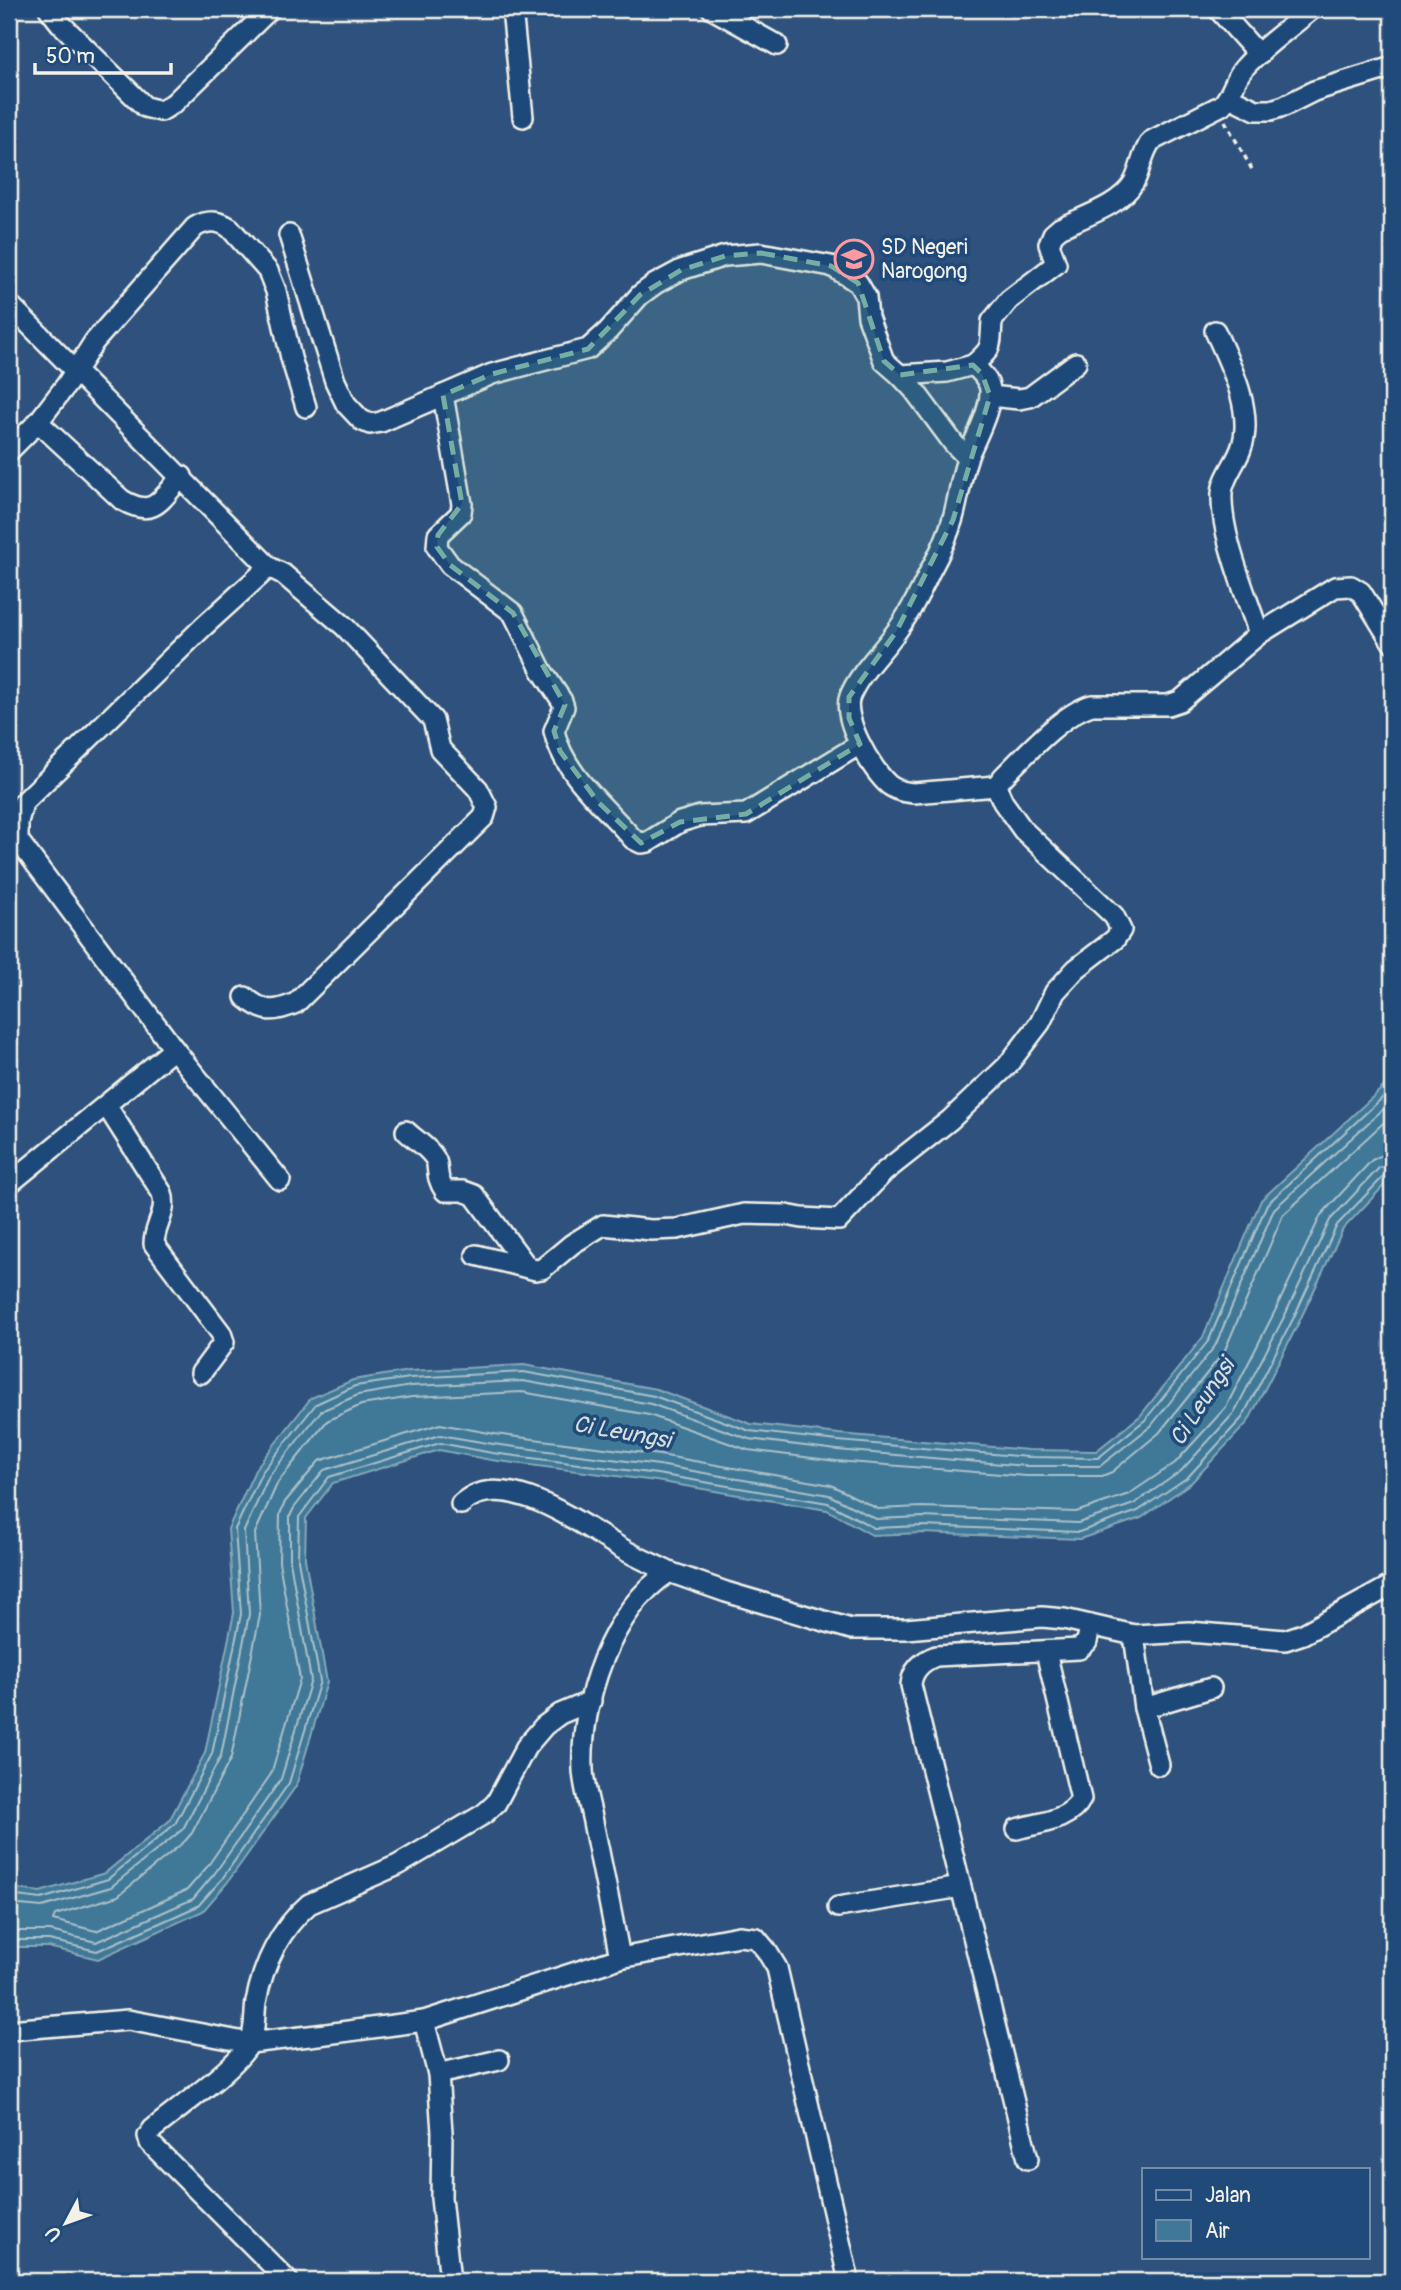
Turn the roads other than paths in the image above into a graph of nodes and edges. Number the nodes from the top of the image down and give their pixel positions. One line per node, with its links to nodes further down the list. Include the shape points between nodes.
1 (49, 9): 2 (street, via 145,107 161,111)
2 (270, 9)
3 (512, 9): 11 (street)
4 (712, 9): 7 (street)
5 (1218, 9): 8 (street)
6 (1312, 9): 8 (street)
7 (777, 45)
8 (1259, 54): 10 (street)
9 (1392, 66): 10 (street, via 1270,110)
10 (1223, 102): 16 (street, via 1151,141 1138,175 1121,198 1053,234 1049,244 1056,264 1009,300 992,321 992,345)
11 (523, 117)
12 (289, 235): 19 (street, via 335,381 353,414 370,424 381,422)
13 (9, 304): 17 (street)
14 (1215, 331): 27 (street, via 1242,396 1242,447 1222,491 1227,534)
15 (1076, 363): 20 (street, via 1030,397)
16 (972, 365): 18 (street); 20 (street, via 989,385)
17 (76, 372): 21 (street, via 94,342 195,227 213,221 230,228 268,271); 22 (street); 25 (street)
18 (900, 375): 19 (street, via 884,361 858,283 831,266 761,253 724,256 655,284 588,349 492,374); 24 (street)
19 (443, 395): 29 (street, via 462,504 461,513 438,535 437,547 450,565 513,614 562,701 564,708 554,731 560,751 633,839 648,842 680,822 701,817 746,814)
20 (990, 396): 24 (street)
21 (306, 407)
22 (38, 422): 23 (street); 25 (street, via 136,508 153,507)
23 (9, 451)
24 (967, 457): 29 (street, via 953,520 930,572 896,632 849,697 849,718)
25 (182, 477): 26 (street)
26 (270, 567): 31 (street, via 344,626 416,701 433,720 440,749 478,789 487,807 484,817 296,1003 269,1011); 32 (street, via 23,803 18,822 19,840)
27 (1259, 634): 28 (street, via 1343,585 1361,592); 30 (street, via 1180,701 1082,708)
28 (1392, 642)
29 (860, 744): 30 (street, via 881,777 902,792)
30 (996, 786): 38 (street, via 1023,830 1114,916 1121,930 1055,992 1040,1023 1007,1066 950,1121 884,1172 839,1220 744,1214 677,1229 603,1225 542,1269)
31 (245, 997)
32 (174, 1049): 33 (street); 35 (street)
33 (106, 1105): 36 (street); 39 (street, via 162,1193 165,1204 154,1244 221,1333 223,1342)
34 (405, 1132): 38 (street, via 434,1158 444,1191 474,1195)
35 (280, 1180)
36 (9, 1184)
37 (475, 1255): 38 (street)
38 (528, 1269)
39 (201, 1373)
40 (461, 1504): 41 (street, via 475,1493 512,1493 557,1511)
41 (669, 1572): 43 (street, via 851,1629 1042,1617); 47 (street, via 641,1596 611,1643)
42 (1392, 1585): 44 (street, via 1285,1640 1189,1632)
43 (1090, 1625): 44 (street); 45 (street, via 1087,1642 1079,1649)
44 (1134, 1635): 48 (street)
45 (1046, 1652): 50 (street, via 1081,1799 1068,1814); 51 (street, via 936,1656 913,1675 911,1685)
46 (1211, 1688): 48 (street)
47 (591, 1701): 53 (street, via 583,1771); 56 (street, via 544,1726 484,1814 398,1866 309,1904 297,1915 264,1972)
48 (1144, 1708): 49 (street)
49 (1159, 1765)
50 (1017, 1829)
51 (961, 1887): 52 (street); 59 (street)
52 (838, 1908)
53 (620, 1958): 54 (street); 62 (street, via 739,1936 756,1938 766,1950 777,1968)
54 (424, 2021): 56 (street); 58 (street)
55 (9, 2030): 56 (street, via 128,2020)
56 (250, 2043): 60 (street, via 153,2129 148,2140)
57 (499, 2060): 58 (street)
58 (438, 2074): 61 (street, via 441,2198)
59 (1028, 2159)
60 (288, 2281)
61 (450, 2281)
62 (849, 2281)

